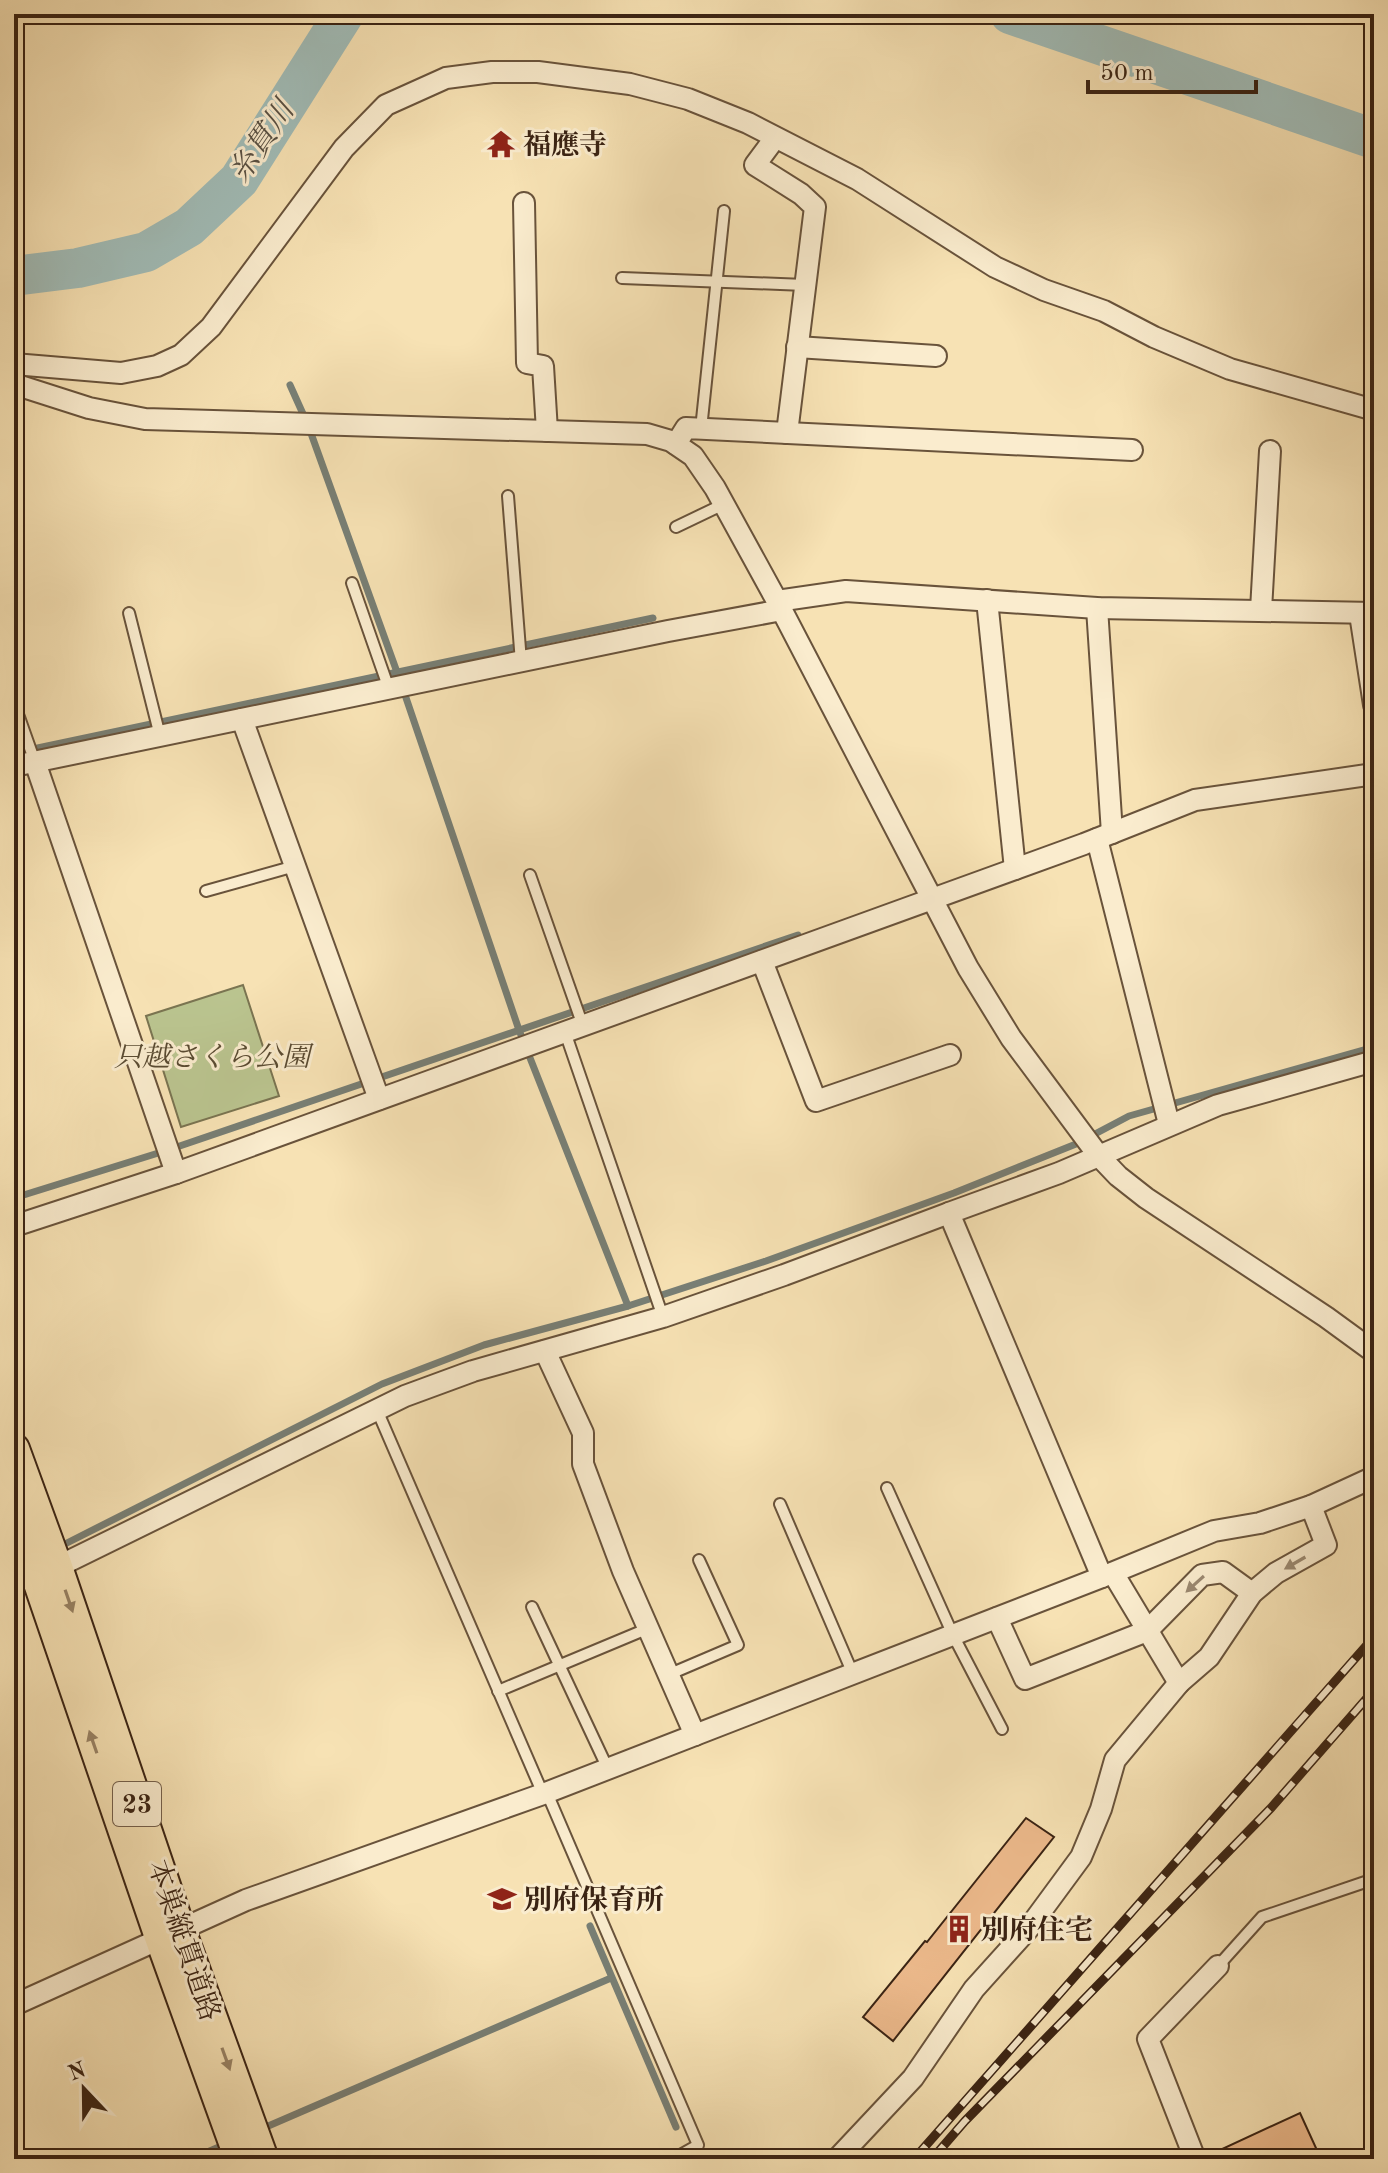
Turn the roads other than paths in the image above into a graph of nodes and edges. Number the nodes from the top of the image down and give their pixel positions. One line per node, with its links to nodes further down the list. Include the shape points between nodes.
1 (775, 138): 6 (street, via 755,165 815,207); 9 (street, via 688,99 630,84 538,72 446,78 386,105 344,148 211,327 181,355 121,373); 11 (street, via 857,179 995,267 1044,290 1104,311 1230,369)
2 (524, 203): 13 (street, via 527,363 543,366)
3 (724, 211): 5 (lane)
4 (622, 278): 5 (lane)
5 (717, 282): 6 (lane); 12 (lane)
6 (805, 285): 7 (street)
7 (797, 347): 8 (street); 14 (street)
8 (936, 356)
9 (14, 364)
10 (14, 384): 13 (street, via 145,419)
11 (1374, 410)
12 (701, 429): 14 (street); 15 (street, via 686,428)
13 (547, 431): 15 (street, via 647,434)
14 (787, 433): 16 (street)
15 (676, 444): 19 (street, via 693,456)
16 (1132, 450)
17 (1270, 451): 25 (street)
18 (508, 496): 28 (lane)
19 (724, 504): 20 (lane); 23 (street)
20 (676, 527)
21 (352, 583): 29 (lane)
22 (987, 600): 23 (street, via 846,591); 24 (street); 39 (street)
23 (780, 605): 28 (street); 42 (street)
24 (1097, 608): 25 (street); 37 (street)
25 (1261, 610): 27 (street)
26 (129, 613): 33 (lane)
27 (1367, 613): 31 (street)
28 (521, 662): 29 (street)
29 (389, 689): 32 (street)
30 (14, 703): 34 (lane)
31 (1374, 705)
32 (242, 719): 33 (street); 38 (street)
33 (160, 736): 34 (street)
34 (35, 762): 35 (street); 50 (street)
35 (14, 766)
36 (1374, 774): 37 (street, via 1195,800)
37 (1104, 836): 39 (street); 48 (street)
38 (295, 866): 41 (lane); 47 (street)
39 (1015, 869): 42 (street)
40 (530, 875): 44 (lane)
41 (206, 891)
42 (933, 899): 43 (street); 49 (street, via 1011,1038)
43 (762, 961): 44 (street); 45 (street, via 816,1101)
44 (574, 1029): 47 (street); 53 (lane)
45 (950, 1055)
46 (1374, 1061): 48 (street)
47 (379, 1099): 50 (street)
48 (1169, 1124): 49 (street)
49 (1098, 1155): 51 (street); 55 (street, via 1146,1198)
50 (176, 1173): 52 (street)
51 (949, 1213): 53 (street); 65 (street)
52 (14, 1226)
53 (663, 1317): 54 (street)
54 (545, 1351): 56 (street, via 473,1371); 69 (street, via 583,1433 583,1464)
55 (1374, 1352)
56 (377, 1410): 64 (street); 76 (lane)
57 (14, 1449): 64 (main road, 本巣縦貫道路 / 23)
58 (1374, 1477): 61 (street)
59 (887, 1488): 71 (lane)
60 (780, 1504): 74 (lane)
61 (1311, 1506): 65 (street, via 1214,1531); 66 (street, one-way to 66, via 1326,1545)
62 (14, 1510): 64 (main road, 本巣縦貫道路 / 23)
63 (699, 1560): 73 (lane, via 738,1645)
64 (36, 1574): 82 (main road, 本巣縦貫道路 / 23)
65 (1107, 1575): 68 (street); 70 (street)
66 (1252, 1593): 70 (street, one-way to 70, via 1223,1572 1202,1575); 75 (street, via 1209,1657)
67 (532, 1607): 72 (lane)
68 (997, 1618): 70 (street, via 1025,1679); 71 (street)
69 (649, 1628): 72 (lane); 73 (street)
70 (1147, 1631): 75 (street)
71 (953, 1635): 74 (street); 77 (lane)
72 (559, 1665): 76 (lane); 79 (lane)
73 (670, 1674): 78 (street)
74 (853, 1674): 78 (street)
75 (1179, 1683): 88 (street, via 1115,1760 1081,1857 1028,1929 974,1989 913,2078)
76 (498, 1691): 80 (lane)
77 (1002, 1729)
78 (695, 1735): 79 (street)
79 (608, 1769): 80 (street)
80 (545, 1794): 82 (street, via 246,1900); 87 (lane, via 698,2145)
81 (1374, 1879): 83 (lane, via 1262,1917)
82 (170, 1934): 84 (street); 85 (main road, 本巣縦貫道路 / 23); 86 (main road, 本巣縦貫道路 / 23, one-way to 86)
83 (1218, 1966): 89 (street, via 1148,2039)
84 (14, 2005)
85 (240, 2159)
86 (263, 2159)
87 (675, 2159)
88 (837, 2159)
89 (1195, 2159)

